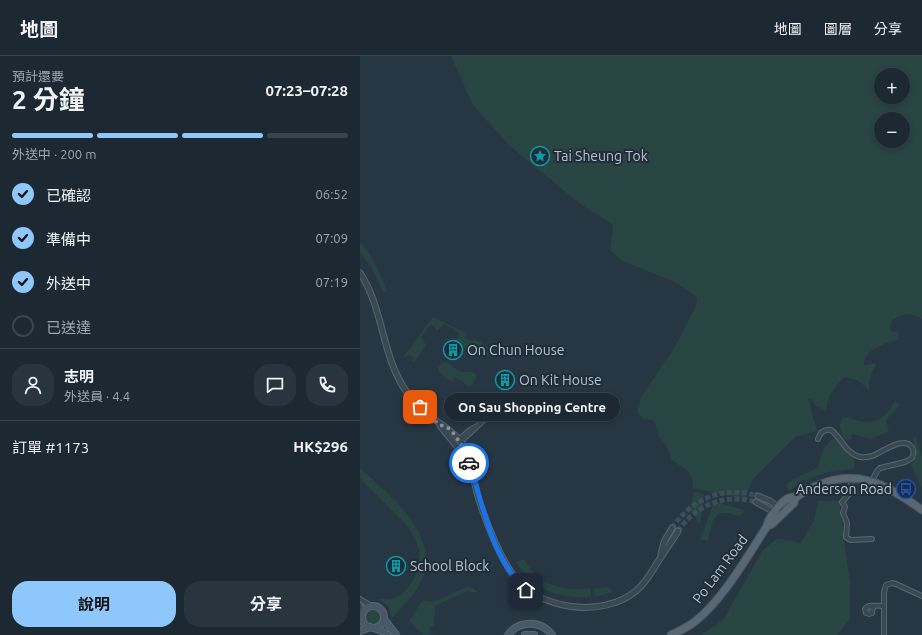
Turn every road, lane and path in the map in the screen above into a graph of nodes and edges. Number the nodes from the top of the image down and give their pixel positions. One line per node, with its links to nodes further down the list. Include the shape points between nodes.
1 (360, 273): 6 (street, via 372,295 387,352 398,378 414,400 440,425 447,427)
2 (506, 402): 3 (street); 4 (street); 4 (street, via 515,401 517,407 513,412)
3 (495, 411): 4 (street); 6 (street)
4 (507, 411)
5 (818, 439): 8 (street, via 821,433 831,430 849,451 864,458 896,444 904,443 911,446 912,458 880,468)
6 (457, 443): 16 (street, via 467,454 485,518 508,567 521,585 539,598 576,606 598,606 618,602 630,596 644,583)
7 (852, 477): 8 (main road); 11 (main road, via 813,487); 15 (street, via 850,493 842,502 847,522 846,537 850,540)
8 (872, 481): 12 (main road, via 899,493)
9 (758, 496): 11 (street, via 770,501)
10 (756, 502): 11 (street)
11 (778, 510): 33 (main road, Po Lam Road, via 768,521 746,560 715,602 690,625)
12 (922, 510)
13 (672, 528): 16 (street, via 664,542)
14 (678, 531): 16 (street)
15 (872, 539)
16 (661, 557)
17 (922, 596): 22 (street, via 896,584 889,584 884,588)
18 (360, 599): 20 (street)
19 (360, 605): 23 (street)
20 (371, 606): 23 (main road, via 366,608); 24 (main road, via 381,608)
21 (873, 606): 22 (street)
22 (884, 606): 34 (street)
23 (361, 617): 25 (main road, via 364,624)
24 (384, 618): 25 (main road, via 381,625); 28 (main road)
25 (372, 628): 26 (main road); 27 (main road)
26 (360, 631)
27 (387, 635)
28 (396, 635)
29 (508, 635): 32 (main road, via 516,627 528,623 541,625)
30 (525, 635): 31 (main road)
31 (534, 635)
32 (552, 635)
33 (670, 635)
34 (884, 635)

